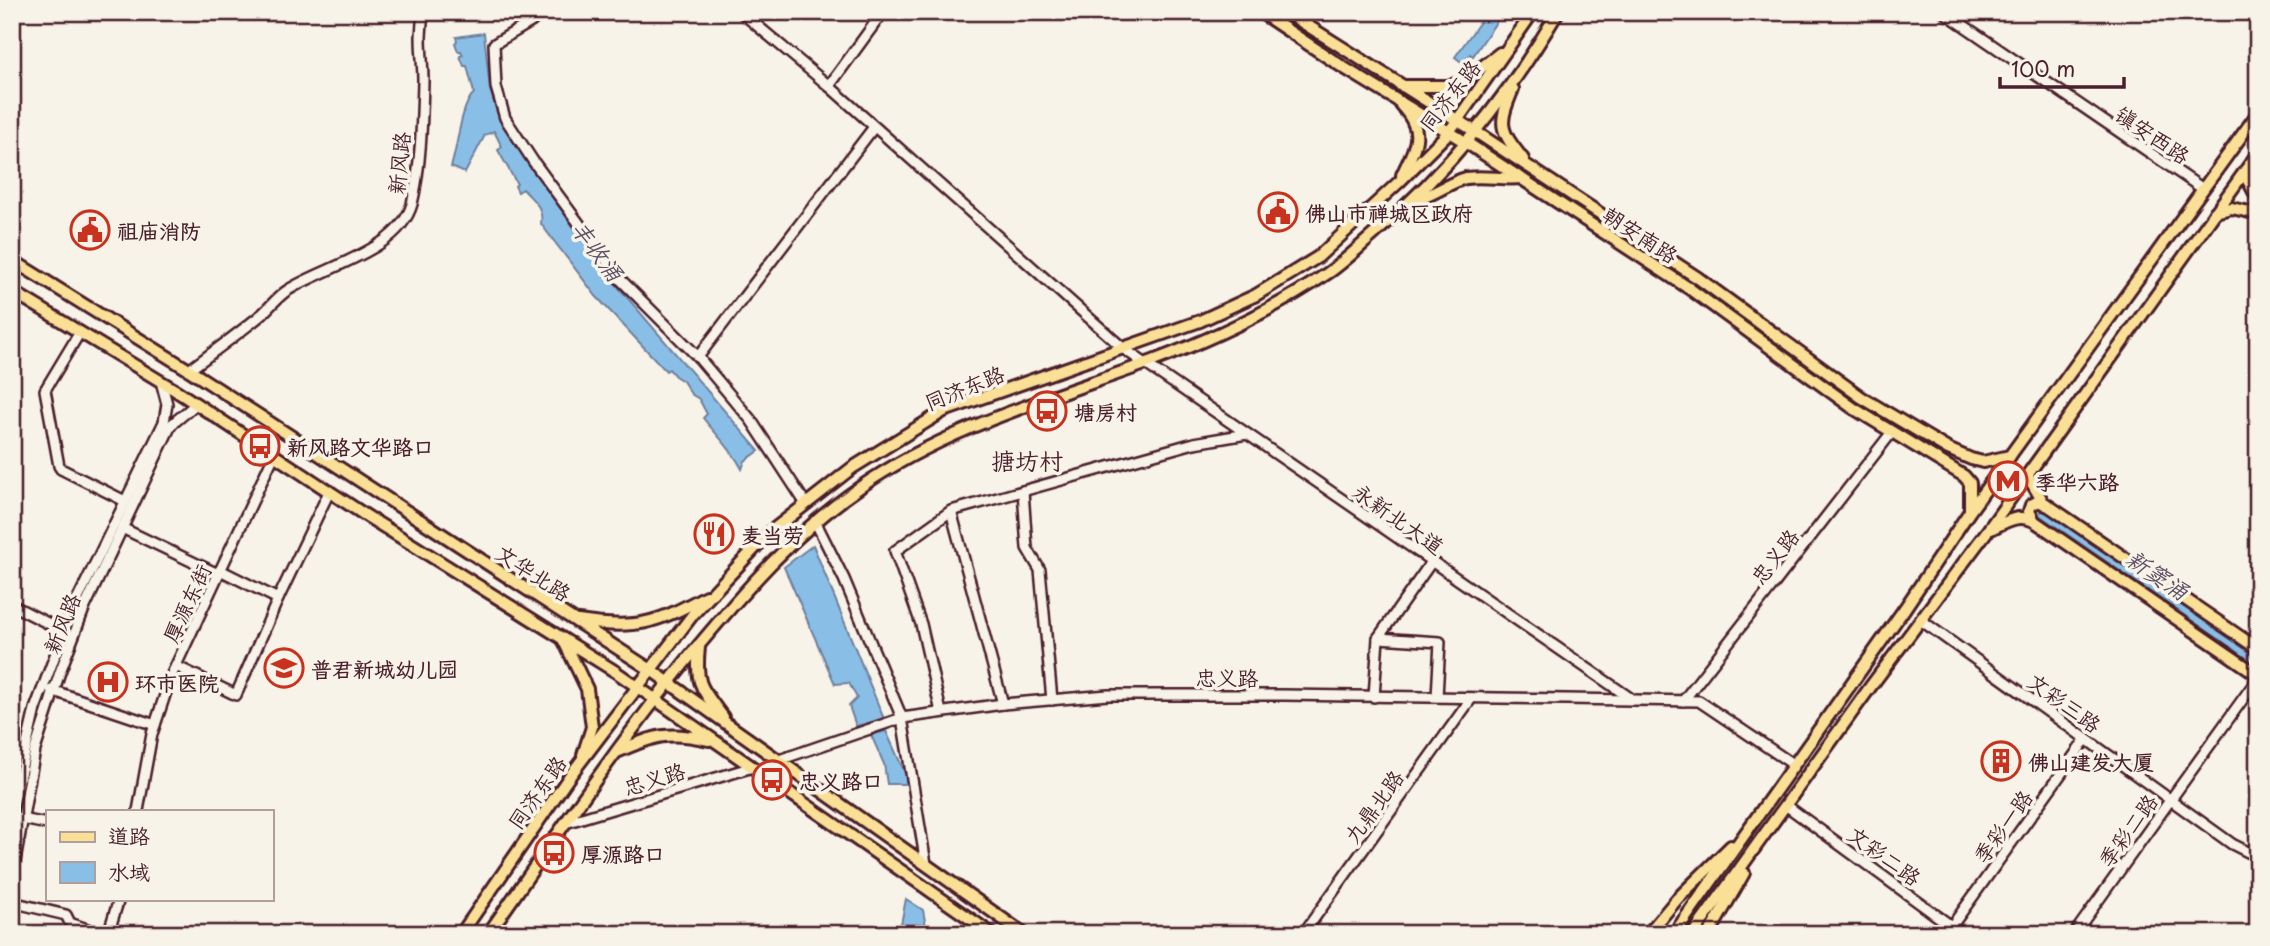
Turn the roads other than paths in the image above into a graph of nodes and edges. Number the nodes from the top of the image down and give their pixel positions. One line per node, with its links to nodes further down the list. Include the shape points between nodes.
1 (424, 12): 37 (street, 新风路, via 419,30 423,79 417,163 411,206 396,231 366,254 286,291)
2 (542, 12): 35 (street, via 494,44 496,87 505,118 620,279)
3 (741, 12): 12 (street, 永新北大道)
4 (883, 12): 12 (street)
5 (1260, 12): 14 (main road, 朝安南路)
6 (1286, 12): 13 (main road, 朝安南路)
7 (1532, 12): 10 (main road, 同济东路)
8 (1558, 12): 11 (main road, 同济东路)
9 (1944, 12): 26 (street, 镇安西路)
10 (1515, 39): 13 (main road, via 1464,82); 16 (main road, 同济东路)
11 (1522, 69): 19 (main road, 同济东路); 22 (main road, via 1501,125)
12 (829, 86): 17 (street, 永新北大道)
13 (1401, 86): 16 (main road, 朝安南路)
14 (1395, 98): 18 (main road, 朝安南路); 25 (main road, via 1416,126 1417,142)
15 (2258, 113): 26 (main road)
16 (1458, 121): 18 (main road, 同济东路); 19 (main road, 朝安南路)
17 (874, 127): 34 (street, 永新北大道); 35 (street)
18 (1449, 132): 20 (main road, 朝安南路); 25 (main road, 同济东路)
19 (1476, 132): 20 (main road, 同济东路); 22 (main road, 朝安南路)
20 (1467, 143): 24 (main road, 朝安南路); 28 (main road, 同济东路)
21 (2258, 153): 23 (main road)
22 (1529, 167): 43 (main road, 朝安南路, via 1698,278 1871,404 1971,459 1983,462)
23 (2244, 173): 27 (main road); 29 (main road)
24 (1521, 178): 28 (main road, via 1466,178); 40 (main road, 朝安南路, via 1690,289)
25 (1399, 182): 34 (main road, 同济东路, via 1318,257 1256,295)
26 (2203, 189): 43 (main road)
27 (2258, 199)
28 (1413, 201): 36 (main road, 同济东路, via 1331,271 1268,311)
29 (2215, 212): 30 (main road, via 2232,208); 44 (main road)
30 (2258, 214)
31 (12, 260): 37 (main road, 文华北路)
32 (12, 291): 33 (main road, 文华北路)
33 (80, 332): 38 (main road, 文华北路); 47 (street, via 45,390 59,466)
34 (1124, 349): 36 (street, 永新北大道); 48 (main road, 同济东路, via 944,411 852,468)
35 (698, 357): 48 (street, via 751,420)
36 (1144, 363): 41 (street, 永新北大道); 52 (main road, 同济东路, via 953,434 862,486)
37 (188, 370): 61 (main road, 文华北路)
38 (161, 381): 39 (main road, 文华北路); 47 (street, 新风路, via 167,404 164,422)
39 (196, 404): 42 (main road, 文华北路); 54 (street, 新风路, via 171,425)
40 (1892, 432): 51 (main road, 朝安南路, via 1964,476 1970,483); 82 (street, 忠义路)
41 (1247, 434): 45 (street, via 1194,443); 56 (street, 永新北大道)
42 (274, 455): 46 (main road, 文华北路); 57 (street, 厚源东街)
43 (2010, 456): 51 (main road)
44 (2028, 475): 49 (main road); 55 (main road)
45 (1023, 491): 50 (street); 80 (street, via 1027,548 1040,570)
46 (329, 492): 59 (street); 66 (main road, 文华北路)
47 (125, 501): 63 (street, 新风路)
48 (806, 504): 58 (main road, 同济东路, via 769,533)
49 (2048, 506): 53 (main road, via 2039,501 2031,505); 68 (main road)
50 (951, 511): 83 (street); 84 (street, via 895,551 920,624)
51 (1970, 511): 93 (main road)
52 (815, 521): 67 (main road, 同济东路, via 787,545); 85 (street, via 844,579)
53 (2034, 521): 55 (main road, via 2026,516 2011,519); 71 (main road)
54 (122, 528): 57 (street); 64 (street, 新风路)
55 (1989, 530): 62 (main road)
56 (1432, 561): 65 (street); 81 (street, 永新北大道)
57 (219, 572): 59 (street); 69 (street, 厚源东街)
58 (714, 592): 61 (main road, via 673,614 641,624 613,626); 70 (main road, 同济东路)
59 (278, 599): 69 (street, via 236,695)
60 (12, 605): 63 (street)
61 (573, 620): 70 (main road, 文华北路)
62 (1922, 621): 88 (street, 文彩三路); 96 (main road)
63 (64, 631): 64 (street); 73 (street, 新风路)
64 (73, 638): 75 (street, 新风路)
65 (1378, 638): 76 (street); 77 (street, via 1440,642)
66 (563, 639): 74 (main road, 文华北路); 92 (main road, via 587,689 592,727)
67 (699, 646): 72 (main road, 同济东路); 87 (main road, via 696,674)
68 (2257, 648)
69 (176, 666): 86 (street, 厚源东街)
70 (651, 670): 72 (main road, 文华北路); 74 (main road, 同济东路)
71 (2258, 677): 95 (street, 季彩二路)
72 (668, 682): 78 (main road, 同济东路); 87 (main road, 文华北路)
73 (43, 687): 75 (street); 97 (street, 新风路)
74 (638, 687): 78 (main road, 文华北路); 92 (main road, 同济东路)
75 (54, 691): 86 (street); 100 (street, 新风路, via 35,750)
76 (1374, 697): 77 (street, 忠义路); 80 (street, 忠义路, via 1108,695)
77 (1437, 697): 79 (street, 忠义路)
78 (656, 699): 89 (main road, 文华北路); 90 (main road, 同济东路)
79 (1471, 699): 81 (street, 忠义路); 119 (street, 九鼎北路)
80 (1052, 700): 83 (street, 忠义路)
81 (1633, 700): 82 (street, 忠义路)
82 (1683, 701): 93 (street, 忠义路, via 1699,701)
83 (1003, 704): 84 (street, 忠义路)
84 (941, 712): 85 (street, 忠义路)
85 (899, 719): 91 (street, 忠义路); 106 (street)
86 (155, 725): 98 (street, 厚源东街)
87 (729, 725): 91 (main road, 文华北路)
88 (2086, 739): 95 (street, 文彩三路); 111 (street, 季彩一路)
89 (717, 742): 90 (main road, via 680,733 650,737); 94 (main road, 文华北路)
90 (615, 753): 101 (main road, 同济东路)
91 (779, 760): 106 (main road, 文华北路)
92 (579, 764): 114 (main road, 同济东路)
93 (1794, 765): 103 (main road)
94 (753, 767): 101 (street, 忠义路); 110 (main road, 文华北路)
95 (2171, 799): 105 (street, 文彩三路, via 2232,844); 125 (street, 季彩二路)
96 (1787, 806): 104 (main road); 111 (street, 文彩二路)
97 (12, 809)
98 (138, 810)
99 (12, 817): 100 (street)
100 (23, 818): 102 (street); 107 (street, 新风路)
101 (565, 823): 115 (main road, 同济东路)
102 (46, 824)
103 (1746, 833): 120 (main road, via 1706,869); 121 (main road)
104 (1760, 841): 122 (main road); 123 (main road)
105 (2258, 857)
106 (926, 864): 118 (main road, 文华北路)
107 (12, 878)
108 (118, 900): 113 (street)
109 (12, 902): 112 (street, via 66,915 70,923 93,930)
110 (977, 923): 116 (street); 117 (main road, 文华北路)
111 (1949, 930): 124 (street, 文彩二路)
112 (92, 934)
113 (108, 934)
114 (461, 934)
115 (488, 934)
116 (970, 934)
117 (992, 934)
118 (1024, 934)
119 (1303, 934)
120 (1648, 934)
121 (1674, 934)
122 (1693, 934)
123 (1709, 934)
124 (1962, 934)
125 (2074, 934)

